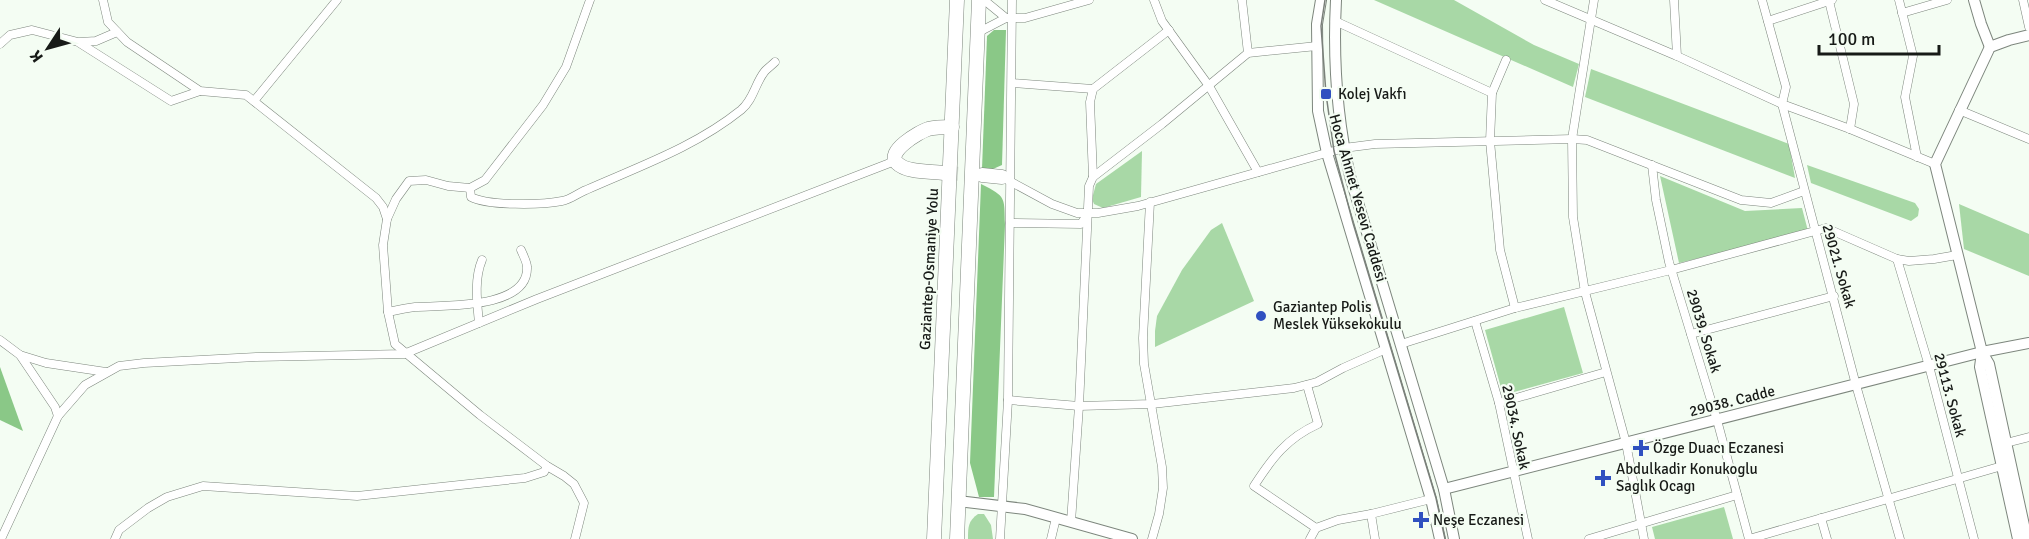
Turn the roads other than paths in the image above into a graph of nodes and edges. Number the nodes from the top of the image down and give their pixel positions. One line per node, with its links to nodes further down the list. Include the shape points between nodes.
1 (103, 0): 29 (street, via 108,22)
2 (337, 0): 45 (street)
3 (590, 0): 64 (street, via 566,67 543,105 485,180)
4 (957, 0): 48 (highway, Gaziantep-Osmaniye Yolu)
5 (979, 0): 30 (highway)
6 (984, 0): 23 (street)
7 (1012, 0): 23 (street)
8 (1089, 0): 23 (street, via 1041,14)
9 (1154, 0): 28 (street)
10 (1242, 0): 36 (street)
11 (1321, 0): 34 (street, Hoca Ahmet Yesevi Caddesi)
12 (1336, 0): 25 (street, Hoca Ahmet Yesevi Caddesi)
13 (1545, 0): 24 (street)
14 (1594, 0): 24 (street)
15 (1674, 0): 37 (street)
16 (1761, 0): 26 (street, 29021. Sokak)
17 (1899, 0): 22 (street)
18 (1947, 0): 22 (street)
19 (1974, 0): 35 (street)
20 (2023, 0): 27 (street)
21 (1831, 1): 26 (street); 49 (street, via 1854,104)
22 (1902, 13): 55 (street, via 1913,56 1905,97)
23 (1009, 18): 30 (street); 40 (street)
24 (1592, 20): 37 (street); 50 (street)
25 (1335, 21): 44 (street); 53 (street, Hoca Ahmet Yesevi Caddesi)
26 (1768, 21): 46 (street, 29021. Sokak, via 1786,87)
27 (2029, 27)
28 (1168, 30): 41 (street); 42 (street)
29 (117, 32): 32 (street, via 96,41); 43 (street)
30 (977, 33): 113 (highway)
31 (2029, 35): 35 (street)
32 (78, 42): 33 (street, via 32,30 10,35); 43 (street, via 171,101)
33 (0, 44)
34 (1317, 46): 36 (street); 54 (street, Hoca Ahmet Yesevi Caddesi, via 1318,111)
35 (1990, 47): 47 (street)
36 (1248, 53): 41 (street)
37 (1677, 56): 46 (street)
38 (1506, 60): 44 (street)
39 (776, 62): 64 (street, via 764,72 753,97 742,109 695,141 564,201 478,201 471,196)
40 (1012, 83): 42 (street); 63 (street)
41 (1209, 86): 59 (street); 62 (street)
42 (1093, 89): 62 (street)
43 (200, 91): 45 (street, via 246,95)
44 (1492, 93): 52 (street)
45 (254, 101): 68 (street, via 376,198)
46 (1782, 104): 49 (street); 65 (street, 29021. Sokak)
47 (1959, 110): 51 (street); 57 (street)
48 (952, 127): 56 (highway, via 918,133 897,151); 124 (highway, Gaziantep-Osmaniye Yolu)
49 (1850, 129): 55 (street)
50 (1572, 139): 52 (street); 58 (street, via 1587,140); 76 (street, via 1573,217)
51 (2029, 139)
52 (1490, 141): 53 (street); 79 (street, via 1500,250)
53 (1344, 148): 54 (street); 86 (street, Hoca Ahmet Yesevi Caddesi)
54 (1327, 153): 59 (street); 87 (street, Hoca Ahmet Yesevi Caddesi)
55 (1917, 157): 57 (street)
56 (895, 161): 60 (highway, via 906,168); 82 (street)
57 (1935, 164): 72 (street)
58 (1652, 165): 65 (street, via 1741,200 1771,203); 75 (street, 29039. Sokak)
59 (1258, 172): 66 (street)
60 (944, 173)
61 (982, 175): 63 (highway)
62 (1093, 177): 67 (street)
63 (1006, 179): 67 (street, via 1060,207); 69 (street)
64 (470, 188): 68 (street, via 410,181)
65 (1804, 191): 70 (street, 29021. Sokak)
66 (1150, 202): 67 (street); 98 (street, via 1143,338)
67 (1088, 213): 69 (street, via 1081,224); 99 (street)
68 (387, 219): 80 (street, via 383,245)
69 (1010, 223): 96 (street)
70 (1816, 231): 73 (street, via 1826,228); 75 (street); 77 (street, 29021. Sokak)
71 (521, 250): 78 (street, via 527,267 521,285 504,296)
72 (1957, 255): 73 (street); 88 (street)
73 (1897, 259): 91 (street, 29113. Sokak)
74 (482, 260): 78 (street, via 478,269)
75 (1671, 270): 76 (street); 83 (street, 29039. Sokak)
76 (1585, 292): 79 (street); 93 (street)
77 (1834, 296): 83 (street); 94 (street, 29021. Sokak)
78 (478, 304): 80 (street); 82 (street)
79 (1515, 308): 81 (street)
80 (388, 312): 89 (street, via 395,344)
81 (1475, 321): 86 (street); 97 (street, 29034. Sokak)
82 (479, 323): 89 (street)
83 (1691, 334): 101 (street, 29039. Sokak)
84 (0, 340): 90 (street)
85 (2029, 343): 88 (street, 29038. Cadde)
86 (1401, 344): 109 (street, Hoca Ahmet Yesevi Caddesi)
87 (1386, 349): 95 (street); 112 (street, Hoca Ahmet Yesevi Caddesi)
88 (1982, 352): 91 (street, 29038. Cadde); 104 (street, via 1989,364); 106 (street, via 1980,367)
89 (404, 354): 92 (street, via 168,361 119,366); 105 (street)
90 (20, 355): 92 (street); 100 (street)
91 (1929, 366): 94 (street, 29038. Cadde); 108 (street, 29113. Sokak)
92 (108, 372): 100 (street, via 85,385)
93 (1606, 372): 97 (street); 103 (street)
94 (1857, 384): 101 (street, 29038. Cadde); 111 (street, 29021. Sokak)
95 (1307, 385): 98 (street); 120 (street, via 1317,424 1287,442 1254,486)
96 (1008, 400): 99 (street); 114 (street)
97 (1499, 403): 107 (street, 29034. Sokak)
98 (1152, 404): 99 (street); 129 (street, via 1163,488)
99 (1079, 406): 118 (street)
100 (58, 416): 121 (street)
101 (1717, 420): 103 (street, 29038. Cadde); 110 (street, 29039. Sokak)
102 (2029, 437): 104 (street)
103 (1626, 443): 107 (street, 29038. Cadde); 119 (street)
104 (2006, 443): 142 (street)
105 (547, 466): 122 (street, via 544,472 525,478 357,496 203,486 167,497 148,508 119,530); 123 (street, via 574,484 584,503)
106 (2002, 466): 108 (street); 141 (street)
107 (1512, 472): 109 (street, 29038. Cadde); 134 (street, 29034. Sokak)
108 (1958, 478): 111 (street); 140 (street, 29113. Sokak)
109 (1444, 489): 133 (street, Hoca Ahmet Yesevi Caddesi)
110 (1737, 495): 119 (street); 137 (street, 29039. Sokak)
111 (1889, 498): 117 (street); 139 (street, 29021. Sokak)
112 (1431, 499): 115 (street); 132 (street, Hoca Ahmet Yesevi Caddesi)
113 (958, 501): 114 (street); 125 (highway)
114 (1002, 506): 116 (street); 126 (street)
115 (1371, 514): 120 (street); 131 (street)
116 (1056, 518): 118 (street); 127 (street)
117 (1821, 518): 137 (street); 138 (street)
118 (1071, 522): 128 (street)
119 (1641, 523): 135 (street); 136 (street)
120 (1316, 528): 130 (street)
121 (1, 539)
122 (115, 539)
123 (575, 539)
124 (934, 539)
125 (957, 539)
126 (1000, 539)
127 (1051, 539)
128 (1132, 539)
129 (1152, 539)
130 (1310, 539)
131 (1375, 539)
132 (1440, 539)
133 (1454, 539)
134 (1528, 539)
135 (1589, 539)
136 (1644, 539)
137 (1749, 539)
138 (1827, 539)
139 (1900, 539)
140 (1974, 539)
141 (2018, 539)
142 (2027, 539)

